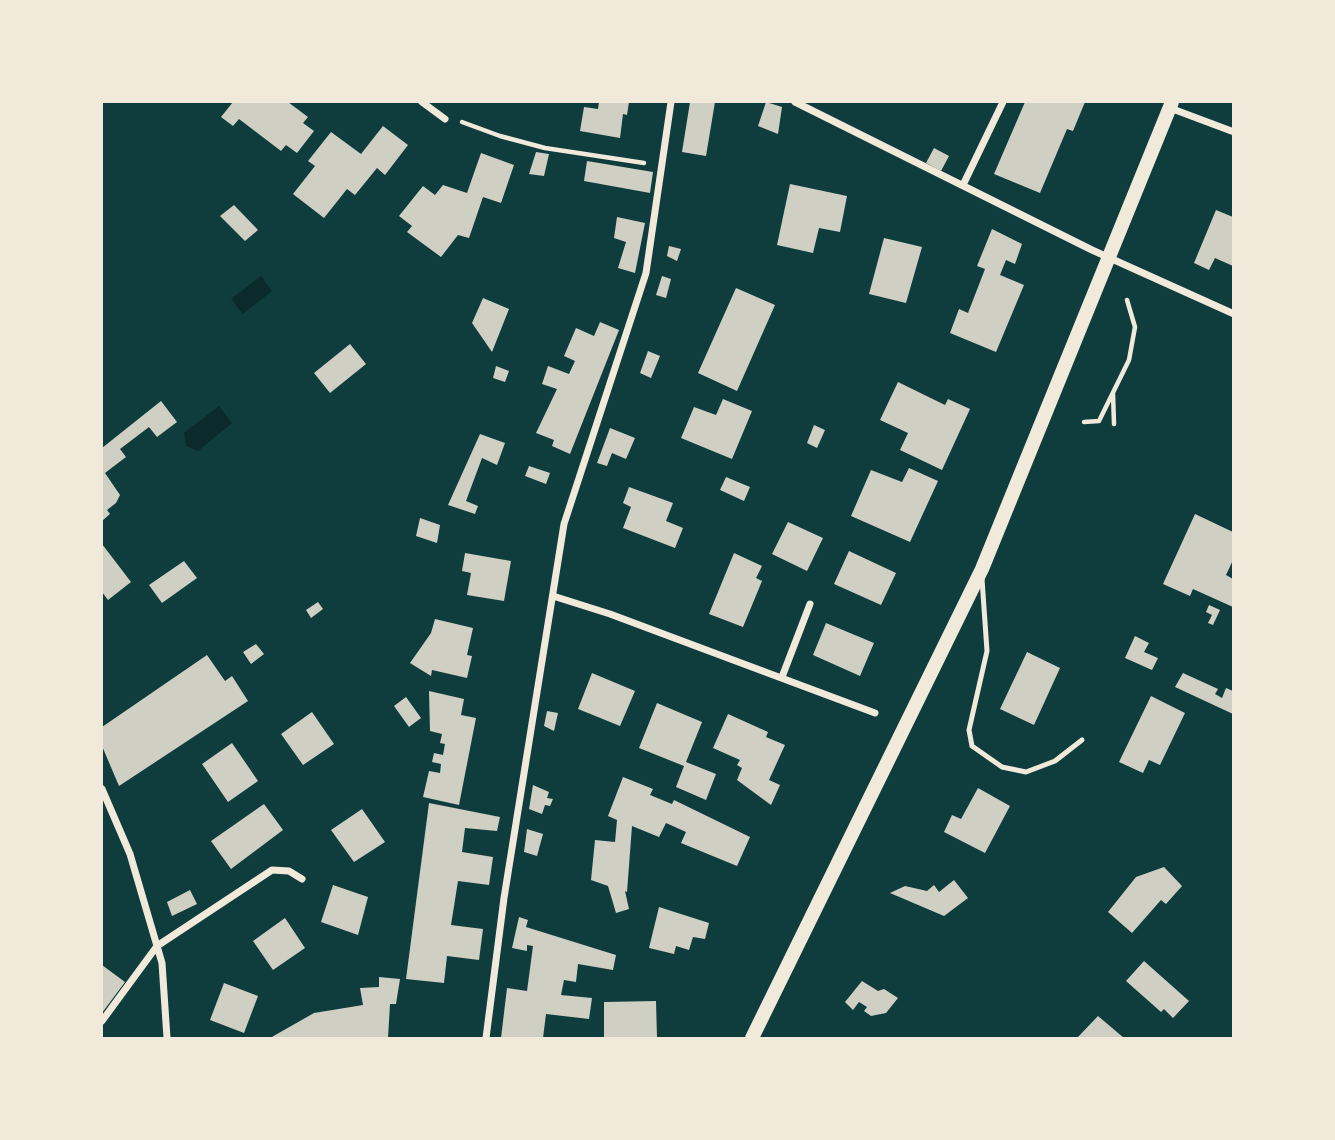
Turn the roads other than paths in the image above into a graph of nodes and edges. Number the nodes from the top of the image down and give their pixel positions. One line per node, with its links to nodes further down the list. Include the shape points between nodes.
1 (422, 102): 6 (street)
2 (671, 102): 12 (street, via 646,273 564,524)
3 (795, 102): 8 (street)
4 (1003, 102): 8 (street)
5 (1170, 105): 7 (street); 9 (main road)
6 (444, 119)
7 (1234, 132)
8 (963, 185): 9 (street)
9 (1110, 258): 10 (street); 11 (main road)
10 (1234, 314)
11 (982, 569): 16 (lane, via 986,651 969,730 972,746 1002,768 1026,772 1055,761); 23 (main road)
12 (553, 596): 14 (street); 22 (street)
13 (810, 604): 14 (street)
14 (782, 677): 15 (street)
15 (875, 713)
16 (1082, 740)
17 (102, 789): 19 (street, via 131,854)
18 (302, 878): 19 (street, via 272,870)
19 (157, 946): 20 (street); 21 (street, via 165,981)
20 (102, 1021)
21 (167, 1038)
22 (486, 1038)
23 (752, 1038)

